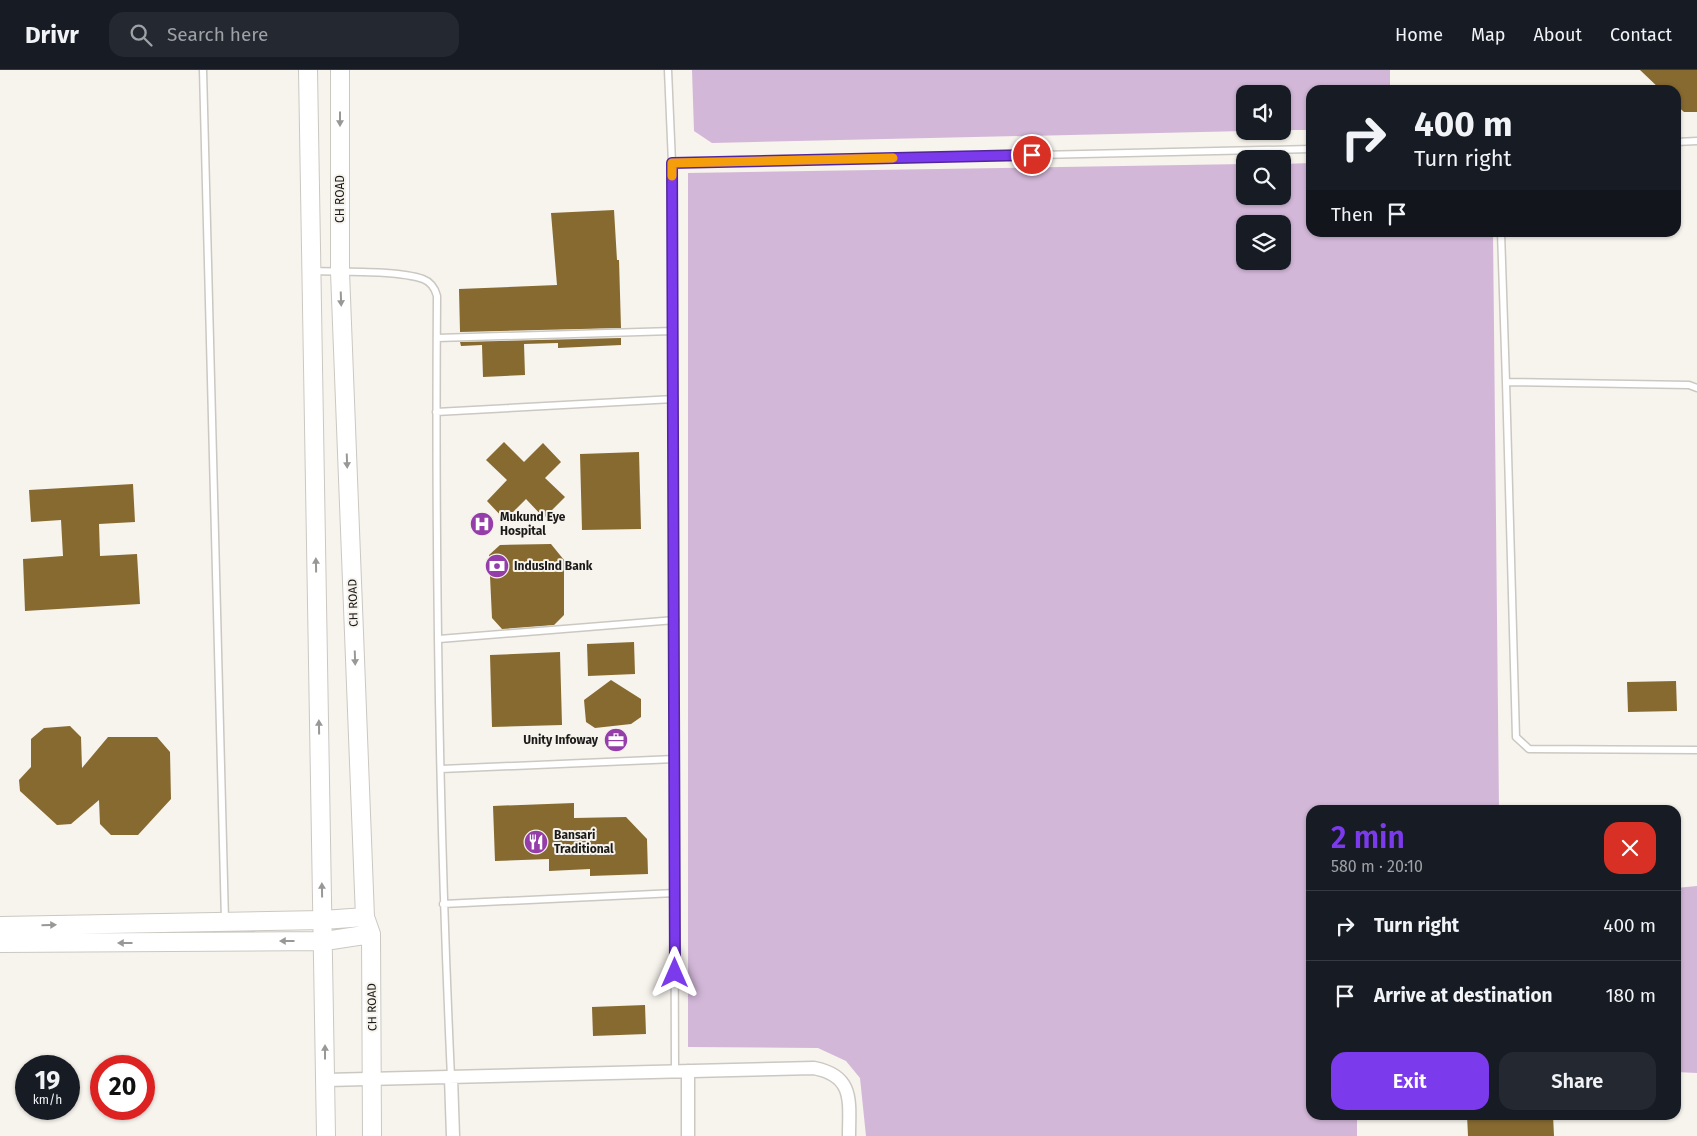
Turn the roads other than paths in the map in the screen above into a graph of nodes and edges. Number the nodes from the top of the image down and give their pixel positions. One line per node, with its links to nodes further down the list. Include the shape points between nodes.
1 (202, 70): 27 (lane)
2 (308, 70): 10 (street)
3 (340, 70): 11 (street, CH ROAD, one-way to 11)
4 (668, 70): 8 (lane)
5 (1681, 142): 6 (lane)
6 (1697, 142)
7 (1306, 149): 8 (lane)
8 (672, 163): 12 (lane)
9 (1501, 237): 14 (lane)
10 (311, 271): 11 (lane); 26 (street, one-way to 10)
11 (340, 272): 13 (lane, via 424,279 435,287 437,296); 25 (street, CH ROAD, one-way to 25)
12 (674, 331): 13 (lane); 16 (lane)
13 (437, 338): 17 (lane)
14 (1506, 382): 15 (lane, via 1689,385); 20 (lane, via 1516,737 1529,748)
15 (1697, 388)
16 (674, 398): 17 (lane); 18 (lane)
17 (436, 412): 19 (lane)
18 (674, 620): 19 (lane); 21 (lane)
19 (440, 639): 22 (lane)
20 (1697, 750)
21 (675, 759): 22 (lane); 23 (lane)
22 (441, 769): 24 (lane)
23 (675, 894): 24 (lane); 32 (lane)
24 (443, 904): 33 (lane)
25 (365, 916): 26 (street); 29 (street, CH ROAD)
26 (323, 920): 27 (street); 30 (street)
27 (225, 922): 28 (street, one-way to 27)
28 (0, 926)
29 (371, 934): 30 (street); 34 (street, CH ROAD)
30 (325, 941): 31 (street, one-way to 31); 35 (street, one-way to 30)
31 (0, 943)
32 (682, 1072): 33 (street); 39 (street); 40 (street, via 814,1068 831,1072 848,1095)
33 (451, 1077): 34 (street); 38 (street)
34 (373, 1079): 35 (street); 37 (street, CH ROAD)
35 (326, 1080): 36 (street)
36 (326, 1136)
37 (372, 1136)
38 (453, 1136)
39 (688, 1136)
40 (849, 1136)

